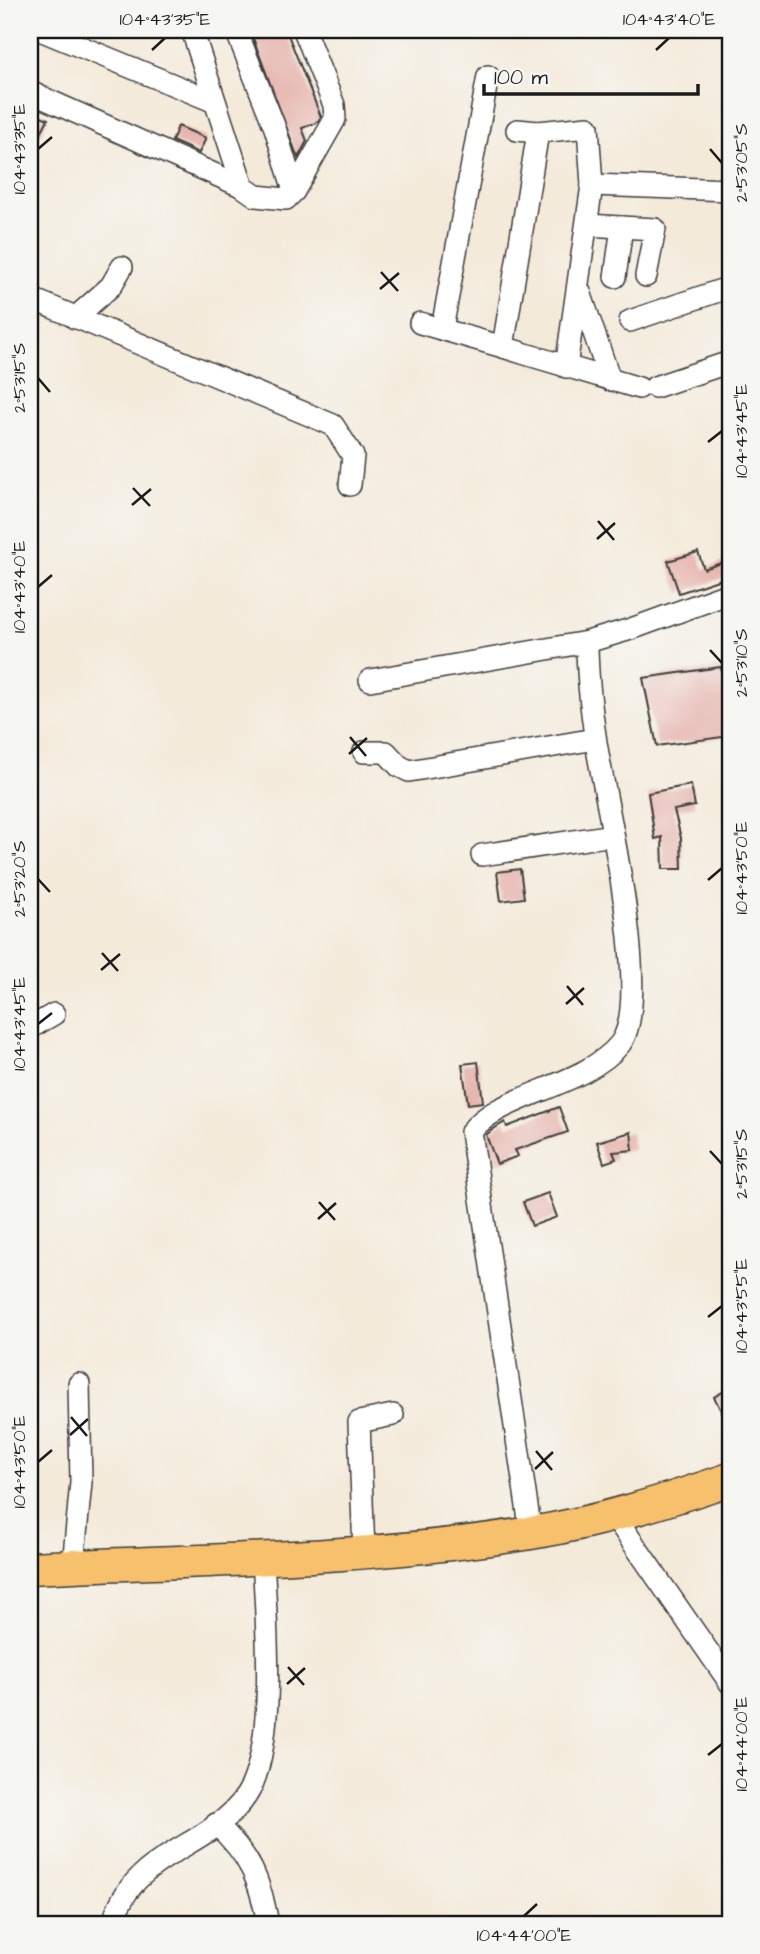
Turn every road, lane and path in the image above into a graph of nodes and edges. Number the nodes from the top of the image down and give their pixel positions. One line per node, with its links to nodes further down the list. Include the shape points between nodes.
1 (40, 30): 7 (street)
2 (192, 30): 7 (street)
3 (236, 30): 11 (street)
4 (304, 30): 11 (street, via 335,118)
5 (488, 76): 23 (street)
6 (30, 92): 9 (street)
7 (215, 102): 9 (street)
8 (592, 185): 10 (street); 12 (street); 24 (street, via 587,127 528,131)
9 (243, 187): 11 (street, via 272,200 286,199)
10 (730, 190)
11 (294, 191)
12 (587, 225): 13 (street); 17 (street)
13 (622, 227): 15 (street, via 655,229); 16 (street)
14 (122, 267): 20 (street, via 111,286)
15 (646, 276)
16 (615, 277)
17 (578, 286): 26 (street); 27 (street)
18 (730, 288): 21 (street)
19 (30, 299): 20 (street)
20 (75, 318): 28 (street, via 333,425 353,456)
21 (631, 321)
22 (420, 323): 23 (street)
23 (442, 329): 24 (street)
24 (503, 347): 26 (street)
25 (730, 362): 27 (street, via 647,388)
26 (566, 367): 27 (street)
27 (610, 380)
28 (350, 485)
29 (730, 593): 30 (street)
30 (587, 642): 31 (street); 32 (street)
31 (370, 680)
32 (596, 739): 33 (street, via 409,771 386,752); 34 (street)
33 (365, 752)
34 (612, 835): 35 (street); 42 (street, via 629,935 632,1002 622,1041 600,1062 487,1117 470,1140)
35 (482, 855)
36 (54, 1014): 37 (street)
37 (30, 1028)
38 (79, 1384): 45 (street, via 81,1482)
39 (393, 1415): 43 (street, via 359,1422)
40 (730, 1479): 41 (highway)
41 (613, 1514): 42 (highway); 47 (street)
42 (531, 1533): 43 (highway)
43 (364, 1552): 44 (highway)
44 (263, 1557): 45 (highway); 48 (street, via 268,1659 262,1748 251,1786 234,1810)
45 (73, 1566): 46 (highway)
46 (30, 1568)
47 (730, 1683)
48 (216, 1824): 49 (street, via 140,1876 121,1899); 50 (street, via 238,1844 261,1885)
49 (113, 1924)
50 (268, 1924)

